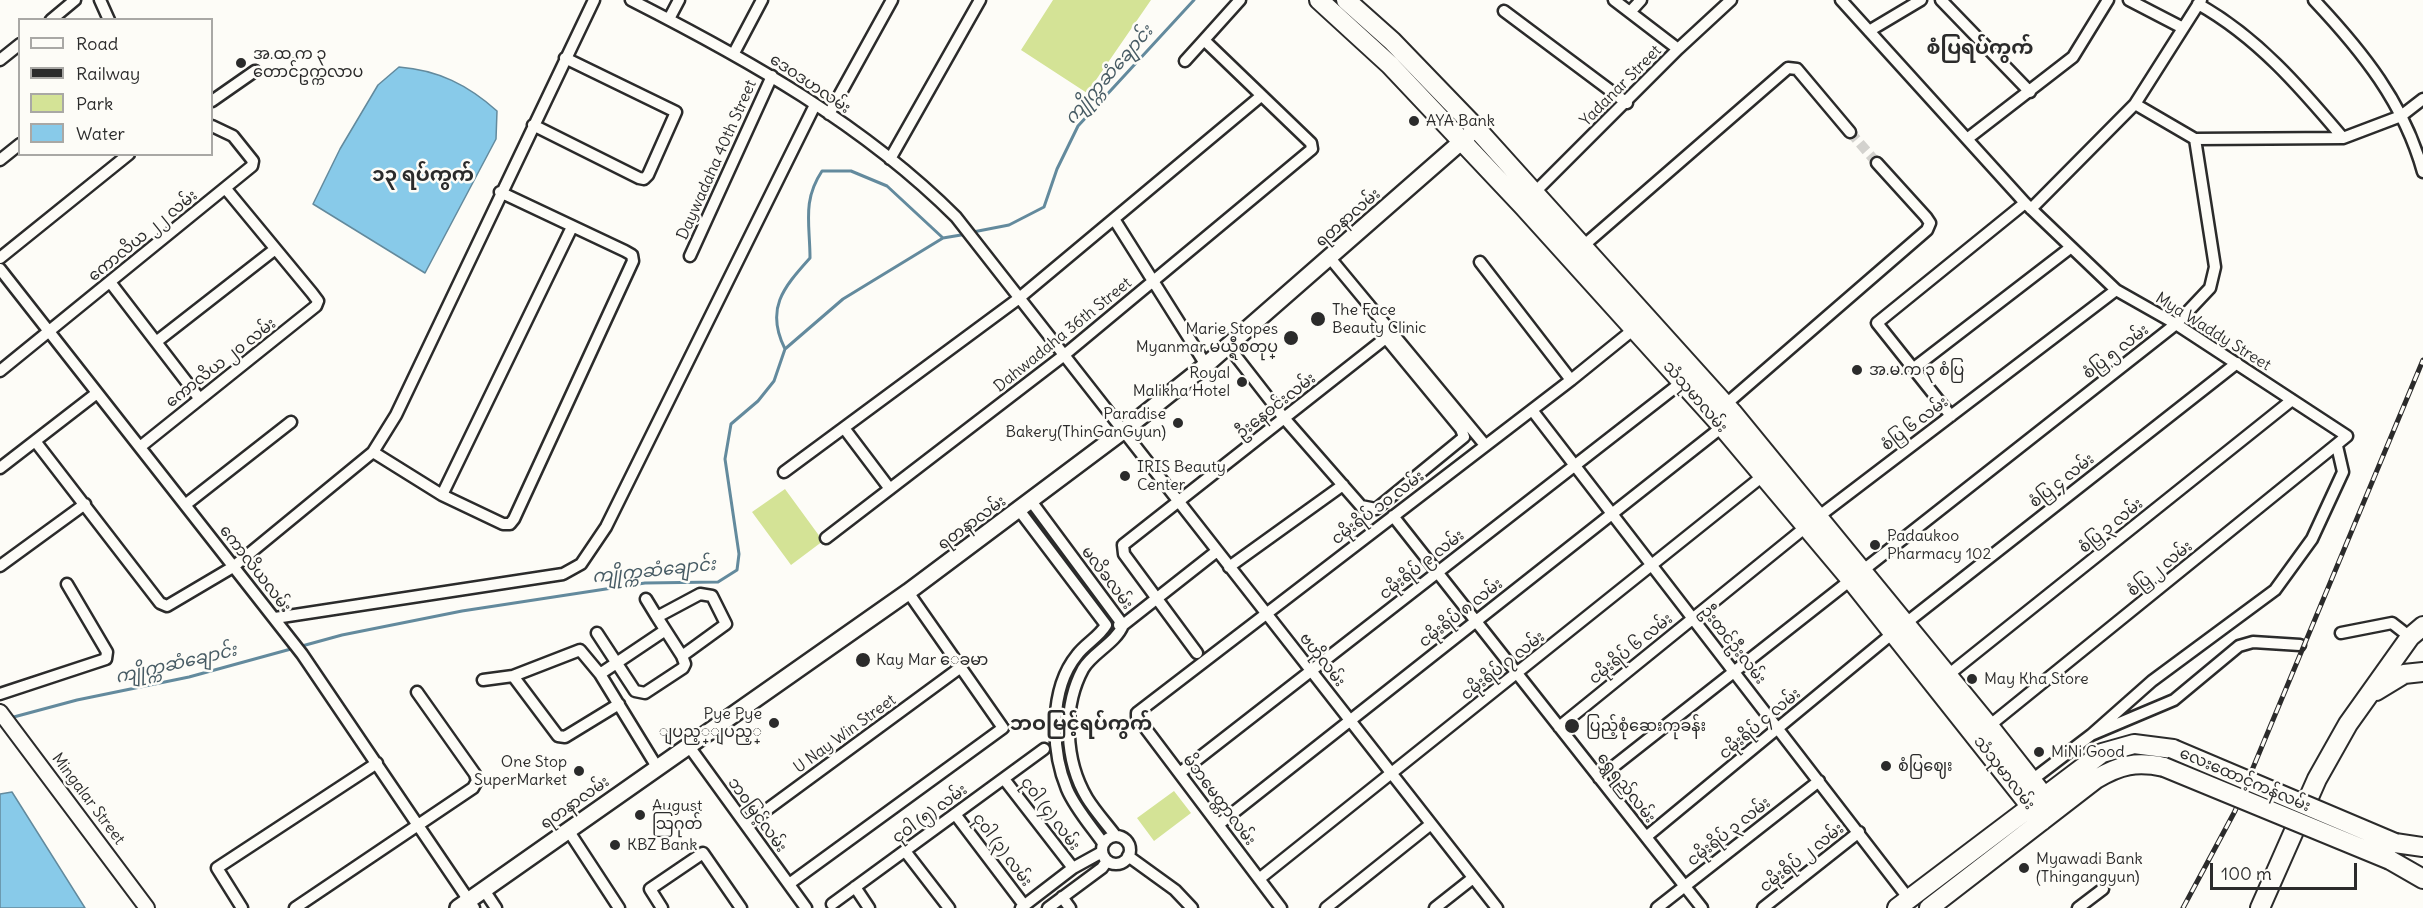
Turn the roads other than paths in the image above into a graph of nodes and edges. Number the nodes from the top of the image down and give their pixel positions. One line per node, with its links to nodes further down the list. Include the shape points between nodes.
1 (75, 0): 24 (street)
2 (100, 0): 25 (street)
3 (594, 0): 33 (street)
4 (631, 0): 26 (street, ဒေဝဒဟလမ်း)
5 (679, 0): 26 (street)
6 (762, 0): 32 (street)
7 (892, 0): 45 (street)
8 (980, 0): 57 (street)
9 (1240, 0): 29 (street)
10 (1319, 0): 54 (main road, သံသုမာလမ်း, via 1390,65)
11 (1346, 0): 49 (main road, သံသုမာလမ်း, via 1392,41)
12 (1614, 0): 23 (street)
13 (1641, 0): 23 (street)
14 (1731, 0): 31 (street, Yadanar Street)
15 (1841, 0): 28 (street, Mya Waddy Street)
16 (1921, 0): 28 (street)
17 (1941, 0): 38 (street)
18 (2109, 0): 38 (street, via 2073,57)
19 (2129, 0): 27 (street)
20 (2314, 0): 46 (street, via 2358,47)
21 (2199, 2): 27 (street); 51 (street, via 2225,19 2296,83)
22 (1503, 11): 42 (street)
23 (1630, 12): 31 (street)
24 (53, 18)
25 (109, 18)
26 (669, 20): 32 (street, ဒေဝဒဟလမ်း)
27 (2181, 27): 43 (street)
28 (1869, 31): 52 (street, Mya Waddy Street)
29 (1204, 40): 35 (street); 39 (street)
30 (18, 46): 34 (street)
31 (1678, 49): 42 (street, Yadanar Street)
32 (734, 53): 37 (street, ဒေဝဒဟလမ်း)
33 (566, 58): 47 (street); 47 (street, via 676,112 648,175 639,178)
34 (0, 60)
35 (1185, 61)
36 (255, 71): 41 (street)
37 (772, 76): 44 (street, ဒေဝဒဟလမ်း); 70 (street, Daywadaha 40th Street)
38 (2030, 92): 52 (street)
39 (1261, 96): 65 (street); 75 (street, Dahwadaha 36th Street, via 1312,147)
40 (2423, 99): 46 (street)
41 (213, 100)
42 (1627, 103): 63 (street, Yadanar Street)
43 (2135, 104): 53 (street); 64 (street)
44 (815, 105): 45 (street, ဒေဝဒဟလမ်း); 136 (street, via 606,526 581,564 563,574 510,584)
45 (829, 114): 57 (street, ဒေဝဒဟလမ်း)
46 (2401, 116): 51 (street); 60 (street, via 2415,141)
47 (533, 124): 62 (street)
48 (213, 126): 61 (street, ကောလိယ ၂၂ လမ်း, via 233,136 253,161)
49 (1476, 128): 54 (main road, ရတနာလမ်း); 63 (main road, သံသုမာလမ်း)
50 (1850, 132): 67 (street, via 1797,69 1788,68)
51 (2343, 138): 53 (street)
52 (1966, 139): 64 (street, Mya Waddy Street)
53 (2195, 139): 79 (street, စံပြ ၅ လမ်း, via 2215,267 2210,288)
54 (1462, 141): 72 (main road, ရတနာလမ်း); 80 (main road, သံသုမာလမ်း)
55 (18, 146): 58 (street)
56 (127, 156): 71 (street)
57 (890, 159): 78 (street, ဒေဝဒဟလမ်း, via 923,184 956,217)
58 (0, 160)
59 (1877, 163): 97 (street, ငမိုးရိပ် ၈ လမ်း, via 1926,217 1930,223 1927,230)
60 (2423, 172)
61 (226, 189): 69 (street); 76 (street, ကောလိယ ၂၂ လမ်း)
62 (500, 192): 66 (street); 107 (street, via 396,415)
63 (1533, 194): 67 (main road, သံသုမာလမ်း)
64 (2028, 206): 68 (street, Mya Waddy Street); 88 (street, via 1878,323)
65 (1114, 219): 75 (street); 78 (street)
66 (572, 226): 114 (street); 114 (street, via 632,255 633,261 514,519 504,524)
67 (1582, 248): 97 (main road, သံသုမာလမ်း)
68 (2070, 248): 77 (street, Mya Waddy Street); 88 (street)
69 (274, 250): 83 (street); 93 (street, ကောလိယ ၂၀ လမ်း, via 318,302 316,306)
70 (690, 256)
71 (0, 258)
72 (1330, 258): 82 (street); 84 (main road, ရတနာလမ်း)
73 (1480, 262): 90 (street)
74 (0, 269): 81 (street, ကောလိယလမ်း)
75 (1154, 281): 85 (street, Dahwadaha 36th Street); 87 (street)
76 (110, 282): 81 (street, ကောလိယ ၂၂ လမ်း); 83 (street)
77 (2116, 290): 79 (street, Mya Waddy Street); 96 (street, စံပြ ၆ လမ်း)
78 (1018, 299): 85 (street, ဗဟိုလမ်း); 100 (street)
79 (2176, 324): 86 (street, Mya Waddy Street); 129 (street, စံပြ ၅ လမ်း)
80 (1634, 329): 90 (street, ငမိုးရိပ် ၁၀ လမ်း); 91 (main road, သံသုမာလမ်း)
81 (49, 331): 89 (street, ကောလိယ ၂၂ လမ်း); 92 (street, ကောလိယလမ်း)
82 (1389, 336): 98 (street, ဦးနေဝင်းလမ်း); 104 (street); 112 (street, via 1464,437 1376,509 1361,506)
83 (156, 342): 93 (street)
84 (1228, 346): 87 (main road, ရတနာလမ်း); 98 (street)
85 (1063, 356): 101 (street, ဗဟိုလမ်း); 113 (street, Dahwadaha 36th Street)
86 (2237, 363): 94 (street, Mya Waddy Street); 141 (street, စံပြ ၄ လမ်း)
87 (1206, 365): 101 (main road, ရတနာလမ်း)
88 (1914, 368): 96 (street)
89 (0, 371)
90 (1571, 380): 95 (street, ငမိုးရိပ် ၁၀ လမ်း)
91 (1682, 382): 97 (main road, သံသုမာလမ်း); 108 (street, ငမိုးရိပ် ၉ လမ်း)
92 (97, 393): 103 (street); 106 (street, ကောလိယလမ်း)
93 (199, 398): 106 (street, ကောလိယ ၂၀ လမ်း)
94 (2292, 400): 102 (street, Mya Waddy Street); 156 (street, စံပြ ၃ လမ်း)
95 (1532, 410): 104 (street, ငမိုးရိပ် ၁၀ လမ်း); 108 (street, ဦးတင်ဦးလမ်း)
96 (1952, 416): 121 (street, စံပြ ၆ လမ်း)
97 (1724, 417): 111 (main road, သံသုမာလမ်း); 119 (street, ငမိုးရိပ် ၈ လမ်း); 121 (main road, သံသုမာလမ်း)
98 (1284, 418): 112 (street); 115 (street, ဦးနေဝင်းလမ်း)
99 (291, 422): 117 (street)
100 (844, 428): 110 (street); 113 (street)
101 (1123, 432): 115 (street, ဗဟိုလမ်း); 118 (main road, ရတနာလမ်း)
102 (2346, 435): 105 (street, စံပြ ၂ လမ်း)
103 (35, 441): 109 (street); 116 (street)
104 (1485, 445): 120 (street, ငမိုးရိပ် ၁၀ လမ်း)
105 (2337, 446): 166 (street, စံပြ ၂ လမ်း); 169 (street, via 2343,472 2309,544 2275,590 2152,681)
106 (140, 447): 117 (street, ကောလိယလမ်း)
107 (373, 452): 114 (street); 126 (street)
108 (1575, 465): 119 (street, ဦးတင်ဦးလမ်း); 128 (street, ငမိုးရိပ် ၉ လမ်း)
109 (0, 468)
110 (784, 472)
111 (1764, 475): 121 (main road, သံသုမာလမ်း); 125 (street, ငမိုးရိပ် ၇ လမ်း)
112 (1343, 485): 127 (street)
113 (890, 489): 122 (street, Dahwadaha 36th Street)
114 (442, 495)
115 (1178, 502): 123 (street, ဗဟိုလမ်း); 133 (street, ဦးနေဝင်းလမ်း, via 1126,541 1122,549)
116 (86, 504): 124 (street); 126 (street, via 160,603 167,606)
117 (185, 505): 126 (street, ကောလိယလမ်း)
118 (1025, 506): 131 (main road, ရတနာလမ်း); 139 (street); 140 (street, မလိခလမ်း)
119 (1612, 513): 125 (street, ဦးတင်ဦးလမ်း); 138 (street, ငမိုးရိပ် ၈ လမ်း)
120 (1393, 516): 128 (street, ရွှေရည်လမ်း); 134 (street, ငမိုးရိပ် ၁၀ လမ်း)
121 (1813, 522): 129 (main road, သံသုမာလမ်း); 137 (street, ငမိုးရိပ် ၆ လမ်း)
122 (826, 538)
123 (1217, 551): 127 (street, ဗဟိုလမ်း); 133 (street)
124 (0, 566)
125 (1653, 566): 137 (street, ဦးတင်ဦးလမ်း); 155 (street, ငမိုးရိပ် ၇ လမ်း)
126 (233, 567): 136 (street, ကောလိယလမ်း)
127 (1229, 567): 134 (street, ဗဟိုလမ်း)
128 (1437, 573): 138 (street, ရွှေရည်လမ်း); 151 (street, ငမိုးရိပ် ၉ လမ်း)
129 (1856, 575): 141 (main road, သံသုမာလမ်း); 152 (street, စံပြ ၅ လမ်း)
130 (67, 584): 160 (street, via 107,652 106,659)
131 (908, 592): 150 (street); 170 (main road, ရတနာလမ်း)
132 (646, 598): 135 (street)
133 (1156, 599): 140 (street); 147 (street)
134 (1265, 612): 151 (street, ဗဟိုလမ်း); 163 (street, ငမိုးရိပ် ၁၀ လမ်း)
135 (657, 617): 142 (street); 148 (street, via 700,594 712,596 719,605 726,625)
136 (275, 618): 172 (street, ကောလိယလမ်း)
137 (1693, 618): 152 (street, ဦးတင်ဦးလမ်း); 167 (street, ငမိုးရိပ် ၆ လမ်း)
138 (1476, 621): 155 (street, ရွှေရည်လမ်း); 165 (street, ငမိုးရိပ် ၈ လမ်း)
139 (1106, 625): 140 (street); 193 (street, via 1076,655 1065,677 1057,705 1056,734 1059,763 1068,790)
140 (1123, 625): 188 (street, မလိခလမ်း, via 1084,668 1074,696 1069,746 1087,798)
141 (1899, 628): 156 (main road, သံသုမာလမ်း); 168 (street, ငမိုးရိပ် ၄ လမ်း); 180 (main road, သံသုမာလမ်း)
142 (664, 631): 148 (street); 149 (street)
143 (2416, 632): 145 (street, via 2391,623); 161 (main road)
144 (597, 633): 149 (street)
145 (2341, 633)
146 (2300, 645): 169 (street, via 2253,642 2239,646 2174,700)
147 (1197, 653)
148 (682, 656): 149 (street, via 686,664 683,668 645,693 635,692)
149 (616, 663): 154 (street)
150 (961, 667): 185 (street, U Nay Win Street); 200 (street, via 1004,728)
151 (1311, 671): 165 (street, ဗဟိုလမ်း); 174 (street, ငမိုးရိပ် ၉ လမ်း)
152 (1734, 671): 168 (street, ဦးတင်ဦးလမ်း); 177 (street, စံပြ ၅ လမ်း)
153 (2423, 672): 161 (main road, via 2404,674)
154 (600, 674): 157 (street, via 580,650); 162 (street)
155 (1517, 674): 167 (street, ရွှေရည်လမ်း); 175 (street, ငမိုးရိပ် ၇ လမ်း)
156 (1948, 675): 166 (main road, သံသုမာလမ်း)
157 (513, 676): 158 (street); 162 (street, via 558,736 565,737)
158 (483, 680)
159 (417, 692): 184 (street, via 477,781 473,788)
160 (0, 694)
161 (2370, 695): 232 (main road, via 2348,724 2317,779)
162 (619, 704): 173 (street)
163 (1139, 709): 174 (street, မိဘမေတ္တာလမ်း, via 1137,717)
164 (0, 712): 211 (street, Mingalar Street)
165 (1350, 721): 175 (street, ဗဟိုလမ်း); 182 (street, ငမိုးရိပ် ၈ လမ်း)
166 (1989, 726): 178 (main road, သံသုမာလမ်း)
167 (1559, 727): 177 (street, ရွှေရည်လမ်း)
168 (1778, 728): 179 (street, ဦးတင်ဦးလမ်း); 189 (street, ငမိုးရိပ် ၄ လမ်း)
169 (2091, 735): 178 (street)
170 (688, 745): 173 (main road, ရတနာလမ်း); 185 (street, ဘ၀မြင့်လမ်း)
171 (1044, 749): 176 (street, ငုဝါ (၅) လမ်း)
172 (377, 764): 184 (street, ကောလိယလမ်း); 212 (street, via 217,868)
173 (657, 767): 186 (main road, ရတနာလမ်း)
174 (1181, 772): 182 (street, မိဘမေတ္တာလမ်း)
175 (1391, 773): 183 (street, ဗဟိုလမ်း); 198 (street, ငမိုးရိပ် ၇ လမ်း)
176 (1004, 778): 181 (street, ငုဝါ (၅) လမ်း); 196 (street, ငုဝါ (၄) လမ်း)
177 (1599, 778): 189 (street, ရွှေရည်လမ်း)
178 (2032, 780): 180 (main road, သံသုမာလမ်း)
179 (1819, 781): 187 (street, ဦးတင်ဦးလမ်း); 201 (street, ငမိုးရိပ် ၃ လမ်း)
180 (2043, 809): 192 (main road, လေးထောင့်ကန်လမ်း, bridge, via 2117,767 2146,763); 192 (main road, လေးထောင့်ကန်လမ်း, bridge, via 2102,753 2134,744 2173,749); 207 (main road, လေးထောင့်ကန်လမ်း); 230 (main road, လေးထောင့်ကန်လမ်း)
181 (955, 814): 191 (street, ငုဝါ (၅) လမ်း); 210 (street, ငုဝါ (၃) လမ်း)
182 (1219, 824): 198 (street, မိဘမေတ္တာလမ်း)
183 (1431, 824): 197 (street, ဗဟိုလမ်း); 224 (street)
184 (418, 825): 208 (street, ကောလိယလမ်း); 213 (street)
185 (746, 825): 200 (street, ဘ၀မြင့်လမ်း)
186 (568, 830): 204 (main road, ရတနာလမ်း); 215 (street)
187 (1859, 832): 207 (street, ဦးတင်ဦးလမ်း); 229 (street, ငမိုးရိပ် ၂ လမ်း)
188 (1115, 835): 193 (street); 194 (street, မလိခလမ်း, via 1126,840)
189 (1646, 837): 201 (street, ရွှေရည်လမ်း)
190 (2423, 847): 192 (main road, လေးထောင့်ကန်လမ်း)
191 (904, 851): 202 (street, ငုဝါ (၅) လမ်း); 219 (street)
192 (2393, 851): 195 (main road, လေးထောင့်ကန်လမ်း); 199 (main road)
193 (1104, 852): 194 (street, via 1121,863); 196 (street); 205 (street, via 1102,868)
194 (1128, 856): 222 (street, via 1176,890)
195 (2423, 864)
196 (1073, 868): 210 (street)
197 (1473, 878): 225 (street); 226 (street, ဗဟိုလမ်း)
198 (1259, 879): 223 (street, မိဘမေတ္တာလမ်း)
199 (2423, 879)
200 (789, 884): 209 (street, ဘ၀မြင့်လမ်း)
201 (1685, 886): 227 (street, ငမိုးရိပ် ၃ လမ်း); 228 (street, ရွှေရည်လမ်း)
202 (855, 887): 206 (street, ငုဝါ (၅) လမ်း); 218 (street)
203 (2103, 889): 231 (street)
204 (484, 890): 208 (main road, ရတနာလမ်း); 214 (street)
205 (1062, 897): 220 (street); 221 (street)
206 (832, 903)
207 (1903, 904)
208 (467, 906)
209 (806, 906)
210 (1022, 907)
211 (147, 908)
212 (242, 908)
213 (295, 908)
214 (496, 908)
215 (619, 908)
216 (663, 908): 217 (street, via 650,890 704,853)
217 (741, 908)
218 (870, 908)
219 (949, 908)
220 (1048, 908)
221 (1070, 908)
222 (1192, 908)
223 (1281, 908)
224 (1326, 908)
225 (1435, 908)
226 (1497, 908)
227 (1657, 908)
228 (1702, 908)
229 (1763, 908)
230 (1929, 908)
231 (2078, 908)
232 (2260, 908)

